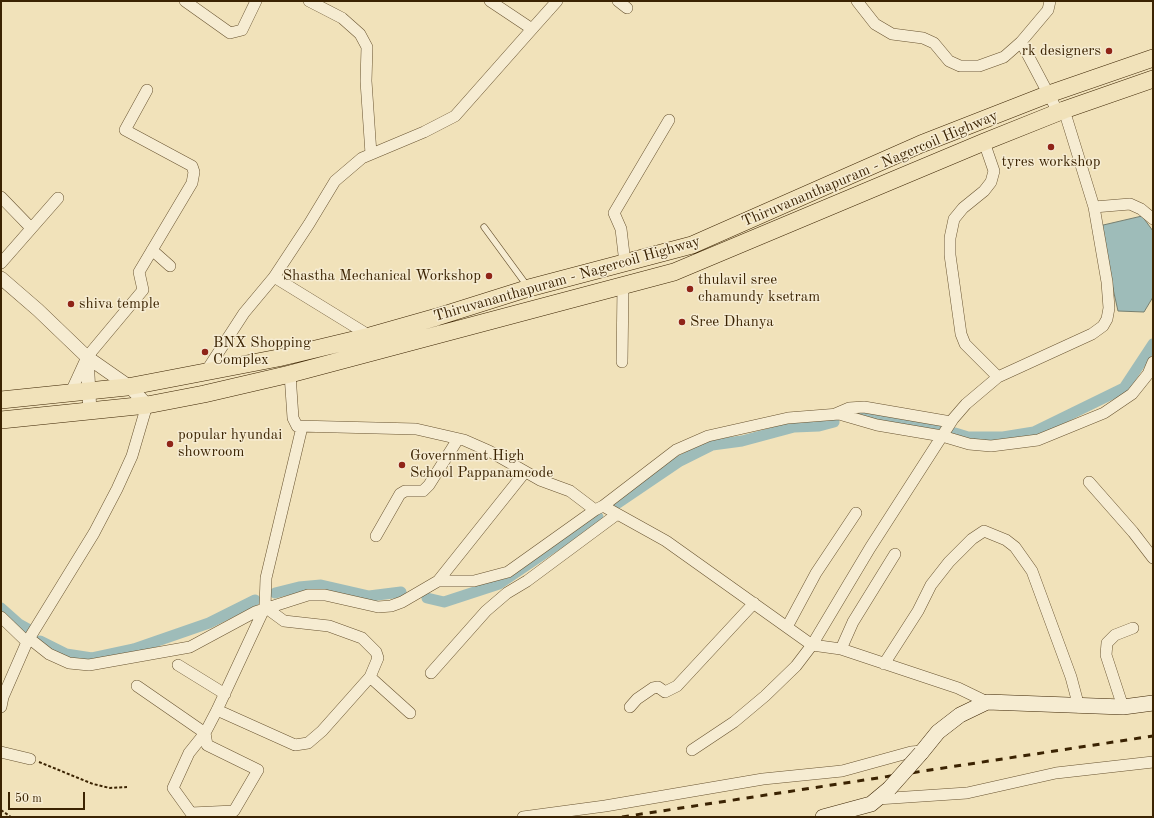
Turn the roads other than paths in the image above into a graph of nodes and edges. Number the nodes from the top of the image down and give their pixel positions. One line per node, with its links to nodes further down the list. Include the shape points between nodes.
1 (185, 1): 2 (street, via 230,33 242,30)
2 (256, 1)
3 (309, 1): 17 (street, via 342,18 360,34 367,47 366,81)
4 (490, 1): 8 (street)
5 (557, 1): 8 (street)
6 (857, 1): 9 (street, via 875,24 892,34 923,38 934,43 949,61 960,66 979,66 1004,57)
7 (1050, 1): 9 (street, via 1048,10)
8 (532, 29): 17 (street, via 454,116 424,132)
9 (1021, 42): 13 (street)
10 (1153, 58): 13 (main road, Thiruvananthapuram - Nagercoil Highway)
11 (1153, 79): 14 (main road, Thiruvananthapuram - Nagercoil Highway)
12 (147, 90): 24 (street, via 125,130 192,166 194,172 192,183)
13 (1049, 94): 14 (street); 26 (main road, Thiruvananthapuram - Nagercoil Highway, via 921,144 692,245)
14 (1061, 111): 16 (main road, Thiruvananthapuram - Nagercoil Highway); 20 (street)
15 (669, 120): 26 (street, via 614,213 621,229)
16 (984, 142): 30 (main road, Thiruvananthapuram - Nagercoil Highway, via 674,272); 39 (street, via 994,171 991,182 984,192 963,208 954,219 950,255 961,334 965,344)
17 (371, 154): 28 (street, via 362,158 335,181)
18 (1, 197): 22 (street)
19 (58, 198): 22 (street)
20 (1094, 207): 21 (street, via 1130,204); 39 (street, via 1106,282 1108,319 1092,334)
21 (1153, 219)
22 (31, 228): 25 (street)
23 (484, 228): 31 (lane)
24 (152, 250): 27 (street); 33 (street, via 139,272 143,290)
25 (1, 263)
26 (625, 263): 31 (main road, Thiruvananthapuram - Nagercoil Highway)
27 (170, 266)
28 (274, 277): 32 (street); 36 (street, via 244,312)
29 (1, 278): 33 (street)
30 (623, 286): 34 (street); 37 (main road, Thiruvananthapuram - Nagercoil Highway)
31 (529, 288): 32 (main road, Thiruvananthapuram - Nagercoil Highway)
32 (370, 336): 36 (main road, Thiruvananthapuram - Nagercoil Highway, via 278,358)
33 (87, 357): 40 (street); 41 (street); 42 (street)
34 (622, 362)
35 (1153, 362): 38 (street)
36 (207, 370): 40 (main road, Thiruvananthapuram - Nagercoil Highway)
37 (290, 374): 44 (main road, Thiruvananthapuram - Nagercoil Highway); 49 (street, via 293,418 297,426)
38 (1150, 376): 50 (street, via 1132,394 1104,413 1038,440 991,446 969,444)
39 (998, 377): 48 (street, via 966,404)
40 (130, 387): 41 (main road, Thiruvananthapuram - Nagercoil Highway); 44 (street)
41 (90, 392): 42 (main road, Thiruvananthapuram - Nagercoil Highway); 45 (street)
42 (70, 394): 43 (main road, Thiruvananthapuram - Nagercoil Highway)
43 (1, 400)
44 (147, 405): 45 (main road, Thiruvananthapuram - Nagercoil Highway); 66 (street, via 132,456 117,489 94,533)
45 (90, 412): 47 (main road, Thiruvananthapuram - Nagercoil Highway)
46 (834, 414): 48 (street, via 849,408 864,407); 50 (street, via 877,425); 54 (street, via 788,418 708,436 676,450)
47 (1, 420)
48 (951, 422): 50 (street)
49 (302, 427): 51 (street, via 416,429); 62 (street, via 266,578)
50 (942, 436): 67 (street)
51 (458, 438): 52 (street); 57 (street, via 423,491 405,491 400,494)
52 (525, 472): 54 (street); 60 (street)
53 (1089, 482): 59 (street)
54 (599, 508): 56 (street); 60 (street, via 508,572 474,581)
55 (856, 513): 64 (street, via 816,572)
56 (616, 515): 61 (street, via 666,541); 71 (street, via 507,593 486,611)
57 (376, 536)
58 (895, 554): 68 (street, via 853,622)
59 (1153, 558)
60 (438, 581): 62 (street, via 391,606 378,607 325,595 308,595)
61 (754, 604): 64 (street); 78 (street, via 677,686 665,692 658,687 653,688)
62 (266, 608): 66 (street, via 190,648 90,666 69,663); 72 (street, via 284,621 329,626 362,638 376,652 378,658); 74 (street)
63 (1, 617): 66 (street)
64 (787, 627): 67 (street)
65 (1133, 628): 80 (street, via 1115,635 1107,643 1106,655)
66 (28, 640): 75 (street)
67 (812, 645): 68 (street); 84 (street, via 796,666 766,696 734,722)
68 (841, 648): 69 (street)
69 (884, 664): 76 (street, via 958,688); 79 (street, via 918,611 931,585 963,548 984,531 1006,540 1015,547 1029,566 1071,677)
70 (178, 665): 74 (street)
71 (431, 673)
72 (370, 677): 81 (street, via 322,731 308,743 295,746); 82 (street)
73 (137, 686): 83 (street)
74 (225, 694): 81 (street)
75 (2, 700)
76 (987, 702): 79 (main road); 86 (main road, via 960,715 938,732)
77 (1153, 703): 80 (main road)
78 (630, 707)
79 (1079, 707): 80 (main road)
80 (1122, 707)
81 (217, 710): 83 (street)
82 (410, 713)
83 (205, 733): 83 (street, via 208,745 258,770 234,811 191,813 173,788 189,753)
84 (692, 750)
85 (1, 752): 87 (street)
86 (922, 752): 89 (main road, bridge); 90 (street, via 892,756 842,771 763,779)
87 (30, 759)
88 (1153, 762): 89 (street, via 1056,773 968,794)
89 (877, 799): 91 (main road, via 871,804)
90 (523, 817)
91 (823, 817)

